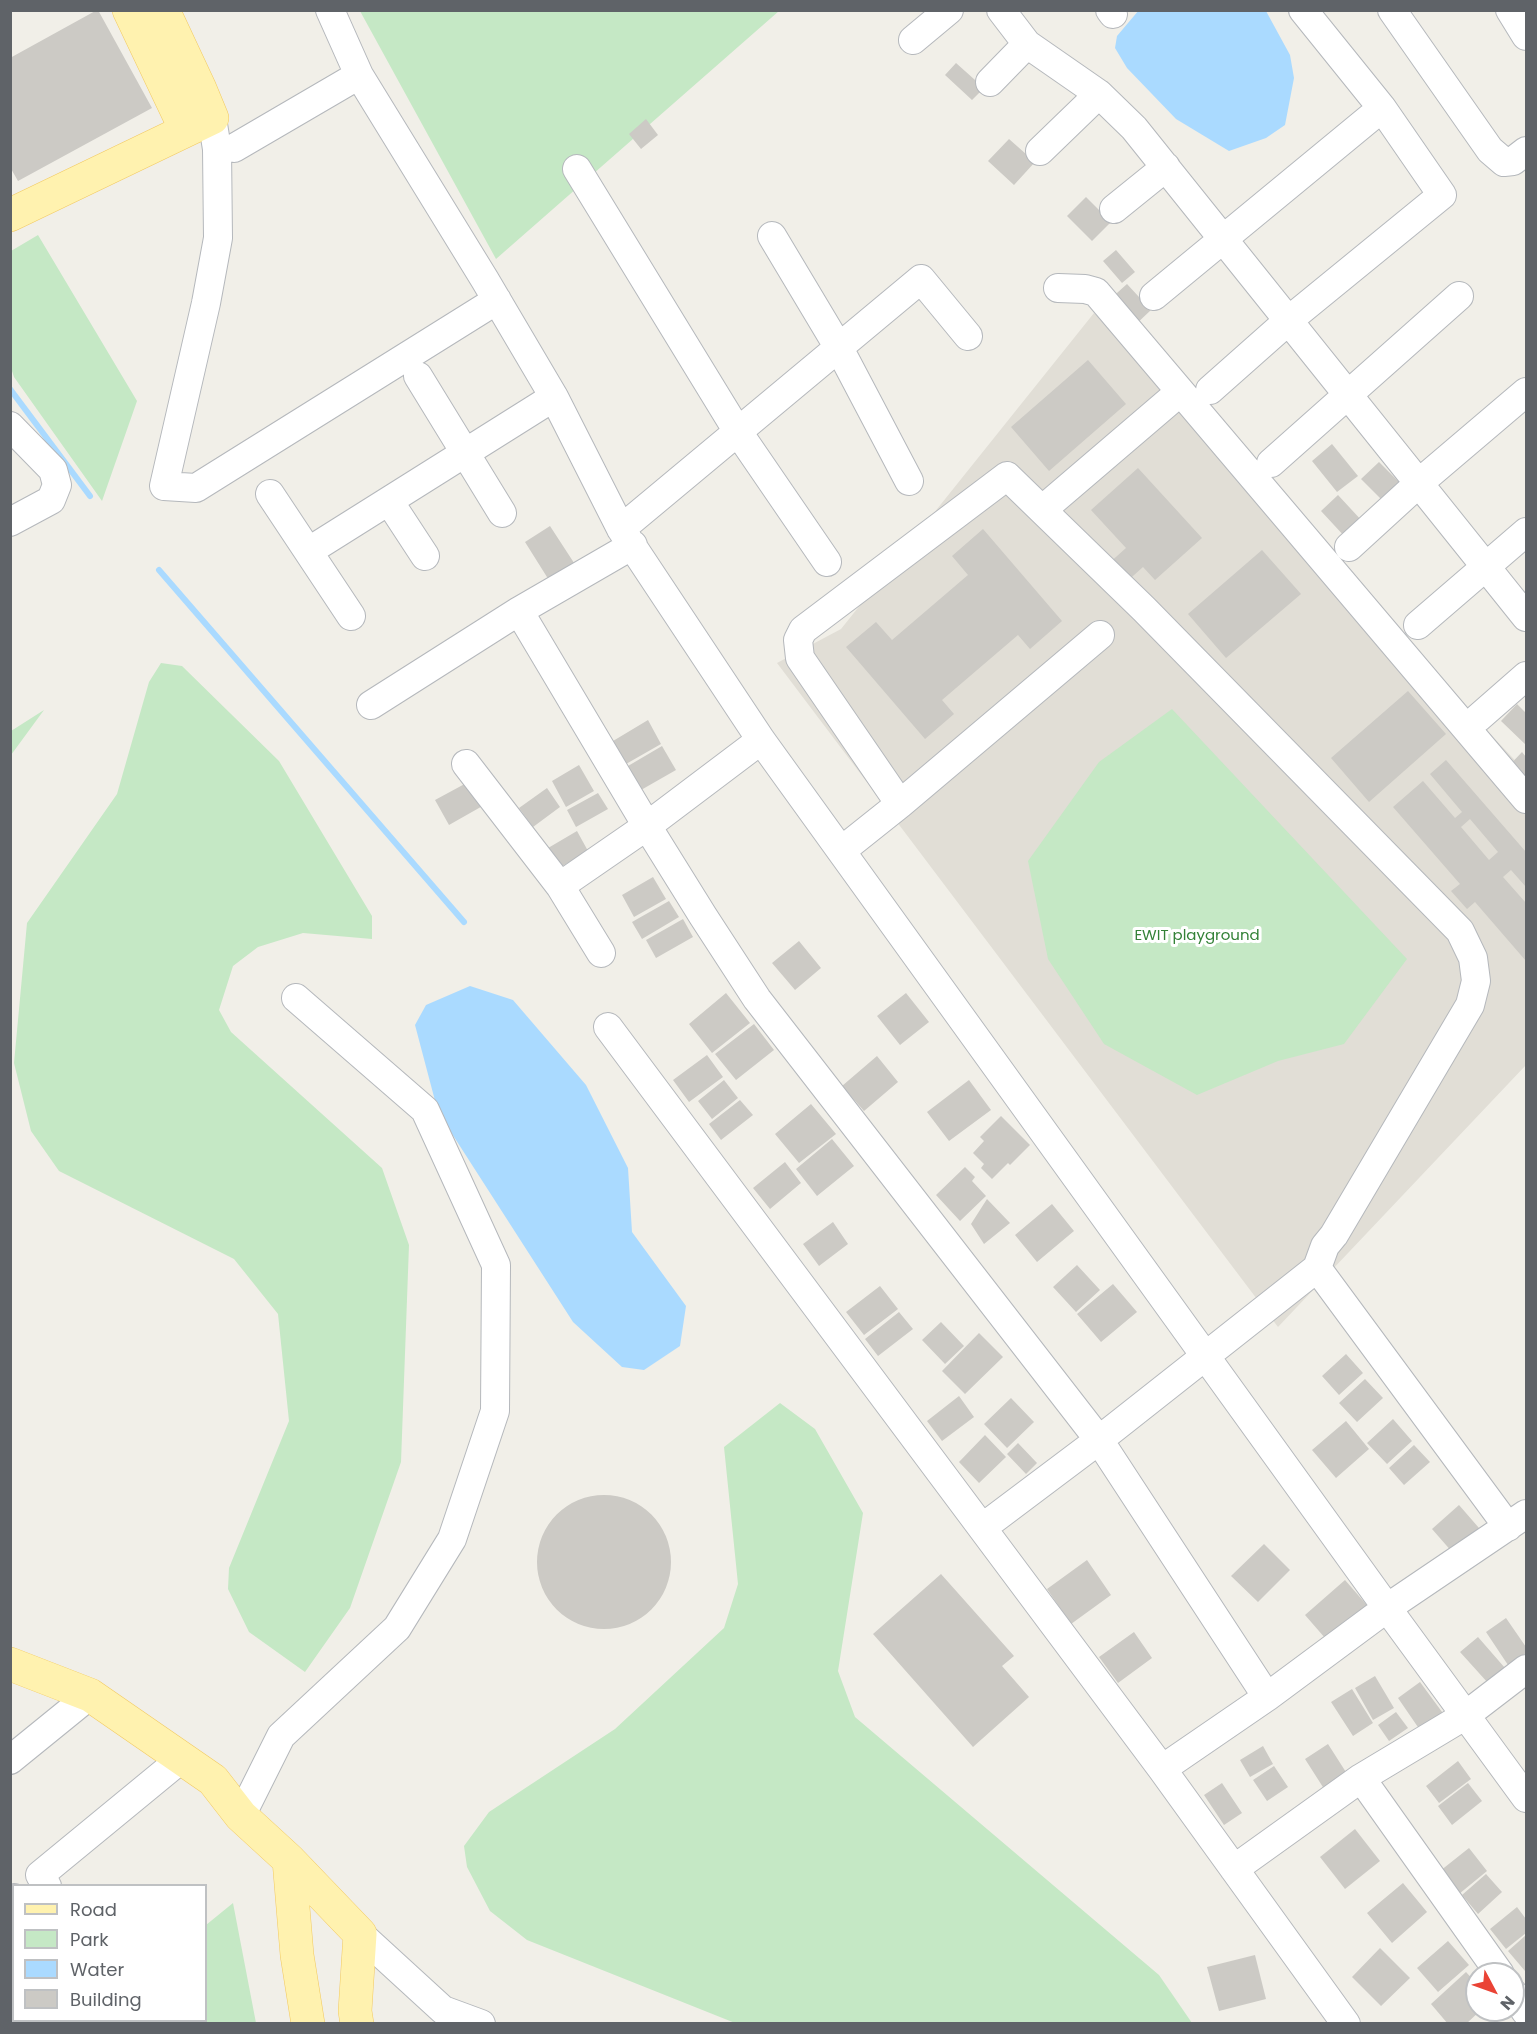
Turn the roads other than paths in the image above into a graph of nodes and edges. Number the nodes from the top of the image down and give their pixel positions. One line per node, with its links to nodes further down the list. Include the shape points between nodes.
1 (129, 10): 16 (main road)
2 (163, 10): 16 (main road, via 200,89)
3 (330, 10): 12 (street)
4 (949, 10): 10 (street)
5 (1001, 10): 11 (street)
6 (1303, 10): 15 (street)
7 (1392, 10): 19 (street, via 1490,150 1504,162 1514,161)
8 (1510, 10): 9 (street)
9 (1527, 36)
10 (914, 40)
11 (1027, 44): 13 (street); 14 (street)
12 (359, 75): 17 (street); 29 (street)
13 (990, 82)
14 (1099, 94): 18 (street); 20 (street)
15 (1382, 108): 25 (street); 30 (street, via 1442,195)
16 (199, 124): 23 (main road); 29 (street, via 217,149 218,238 164,486 196,488)
17 (234, 148)
18 (1040, 151)
19 (1527, 151)
20 (1166, 166): 22 (street); 25 (street)
21 (577, 170): 40 (street)
22 (1114, 209)
23 (10, 215)
24 (772, 236): 32 (street)
25 (1222, 238): 27 (street); 30 (street)
26 (1058, 288): 35 (street, via 1096,292)
27 (1154, 296)
28 (1459, 296): 37 (street)
29 (497, 300): 38 (street)
30 (1289, 320): 34 (street); 37 (street)
31 (968, 336): 32 (street, via 921,279)
32 (839, 348): 40 (street); 43 (street)
33 (418, 376): 41 (street)
34 (1210, 390)
35 (1180, 392): 47 (street); 67 (street)
36 (1527, 392): 44 (street)
37 (1348, 395): 42 (street); 44 (street)
38 (554, 398): 41 (street); 51 (street)
39 (10, 426): 49 (street, via 53,470 57,485 51,500)
40 (738, 432): 51 (street); 55 (street)
41 (465, 453): 46 (street); 48 (street)
42 (1271, 463)
43 (909, 481)
44 (1419, 483): 52 (street); 56 (street)
45 (270, 494): 53 (street)
46 (388, 501): 53 (street); 54 (street)
47 (1041, 510): 68 (street, via 1007,476 803,630 798,640 800,658); 75 (street, via 1461,931 1473,958 1476,981 1470,1005 1325,1246)
48 (502, 513)
49 (10, 522)
50 (1527, 532): 56 (street)
51 (627, 537): 57 (street); 65 (street)
52 (1349, 547)
53 (309, 551): 58 (street)
54 (425, 556)
55 (827, 562)
56 (1486, 567): 59 (street); 60 (street)
57 (519, 612): 63 (street); 69 (street)
58 (351, 616)
59 (1527, 617)
60 (1418, 625)
61 (1100, 635): 68 (street)
62 (1527, 676): 64 (street)
63 (371, 705)
64 (1478, 718)
65 (761, 740): 69 (street); 70 (street)
66 (466, 764): 71 (street)
67 (1527, 799)
68 (900, 804): 70 (street)
69 (647, 826): 71 (street); 77 (street, via 757,999)
70 (841, 851): 76 (street)
71 (560, 886): 72 (street)
72 (601, 952)
73 (296, 998): 91 (street, via 425,1110 496,1265 495,1412 452,1539 397,1628 281,1736)
74 (608, 1027): 79 (street)
75 (1317, 1268): 76 (street); 78 (street)
76 (1206, 1356): 77 (street); 80 (street)
77 (1099, 1440): 79 (street); 84 (street)
78 (1517, 1520): 80 (street)
79 (982, 1528): 88 (street)
80 (1387, 1608): 84 (street); 85 (street)
81 (10, 1664): 83 (main road)
82 (1527, 1669): 85 (street)
83 (90, 1695): 86 (main road); 87 (street)
84 (1267, 1697): 88 (street)
85 (1466, 1715): 89 (street); 90 (street)
86 (181, 1758): 91 (main road, via 213,1780); 94 (street)
87 (10, 1760)
88 (1162, 1769): 93 (street)
89 (1360, 1778): 93 (street); 96 (street)
90 (1527, 1798)
91 (241, 1816): 92 (main road)
92 (288, 1860): 95 (main road); 97 (main road)
93 (1234, 1869): 100 (street)
94 (38, 1882)
95 (360, 1934): 98 (main road); 99 (street, via 443,2010)
96 (1491, 1962)
97 (308, 2024)
98 (357, 2024)
99 (481, 2024)
100 (1346, 2024)

